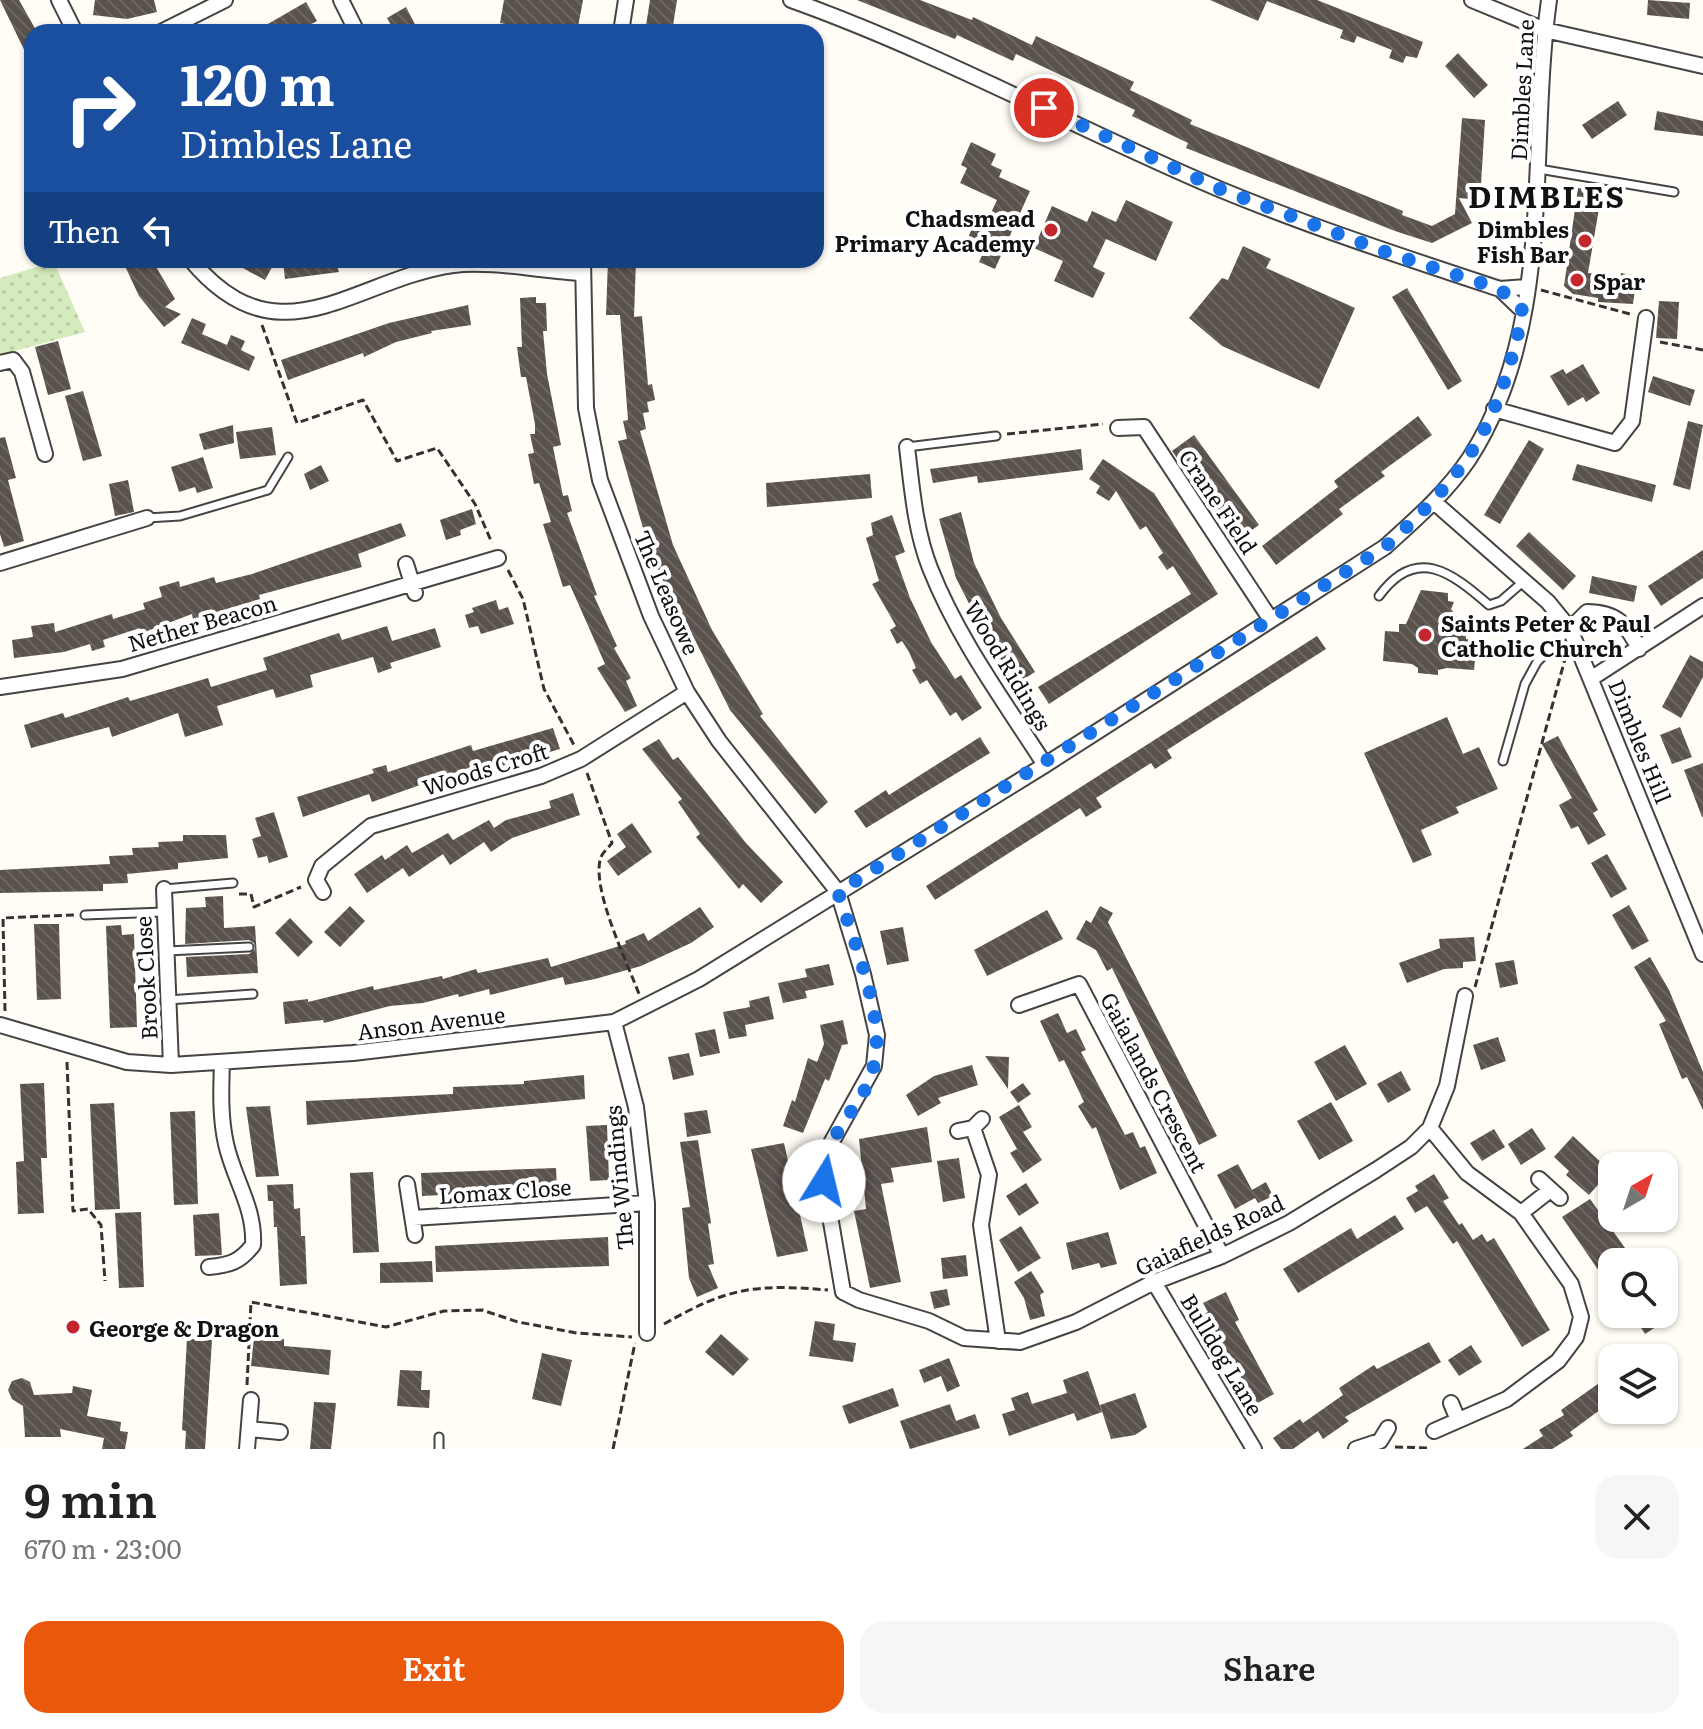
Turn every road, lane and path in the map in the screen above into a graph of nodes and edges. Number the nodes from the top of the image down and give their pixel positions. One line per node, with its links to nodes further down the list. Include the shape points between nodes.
1 (59, 0): 8 (street)
2 (225, 0): 9 (street)
3 (341, 0): 10 (street)
4 (626, 0): 11 (street)
5 (791, 0): 20 (street, via 923,51 1220,189)
6 (1472, 0): 12 (street)
7 (1549, 0): 12 (street, Dimbles Lane)
8 (71, 24)
9 (177, 24)
10 (353, 24)
11 (622, 24)
12 (1545, 30): 13 (street); 14 (street, Dimbles Lane)
13 (1703, 66)
14 (1539, 169): 15 (lane); 19 (street, Dimbles Lane)
15 (1674, 192)
16 (198, 268): 21 (street, via 207,279)
17 (442, 268): 21 (street, via 331,306 298,312)
18 (582, 268): 48 (street, The Leasowe, via 586,408 600,480 651,616)
19 (1526, 287): 20 (street); 22 (street, Dimbles Lane); 23 (path)
20 (1500, 289): 22 (street)
21 (263, 310): 35 (path, via 261,326 297,423 363,400 397,461 437,448 475,504)
22 (1523, 311): 27 (street, Dimbles Lane)
23 (1646, 318): 24 (street)
24 (1643, 339): 25 (path); 27 (street, via 1632,421 1615,443)
25 (1703, 350)
26 (0, 363): 31 (street, via 13,360 22,372)
27 (1494, 409): 33 (street, Dimbles Lane, via 1468,460)
28 (1118, 428): 29 (path, via 1081,424); 42 (street, Crane Field, via 1144,427)
29 (996, 436): 30 (lane)
30 (907, 447): 51 (street, Wood Ridings, via 913,503 929,566 960,633)
31 (45, 454)
32 (288, 457): 34 (lane, via 268,490 180,516)
33 (1434, 502): 38 (street, Dimbles Hill); 42 (street, Dimbles Lane, via 1385,547)
34 (147, 518): 36 (street)
35 (498, 558): 39 (street, Nether Beacon); 49 (path, via 523,599 544,689)
36 (0, 563)
37 (406, 564): 39 (street)
38 (1524, 581): 40 (lane, via 1489,605 1443,571 1422,567 1400,572); 43 (street, Dimbles Hill)
39 (413, 587): 47 (street, Nether Beacon, via 122,669)
40 (1379, 596)
41 (1703, 606): 45 (street)
42 (1271, 620): 51 (street, Dimbles Lane)
43 (1570, 629): 44 (lane); 45 (street, via 1587,612 1604,612 1628,624); 46 (street, Dimbles Hill)
44 (1557, 644): 50 (lane, via 1537,662 1525,684); 63 (path, via 1567,651 1476,986)
45 (1639, 649): 46 (street)
46 (1592, 678): 61 (street, Dimbles Hill)
47 (0, 687)
48 (687, 692): 49 (street, Woods Croft); 55 (street, The Leasowe)
49 (581, 759): 53 (street, Woods Croft, via 541,776 371,826 322,866); 66 (path, via 612,843 599,868 606,903)
50 (1503, 761)
51 (1045, 765): 55 (street, Dimbles Lane)
52 (233, 883): 54 (lane)
53 (319, 886): 56 (path, via 254,907 251,894)
54 (164, 889): 57 (street, Brook Close)
55 (838, 892): 66 (street, Anson Avenue); 84 (street, via 877,1035 866,1086 825,1154 824,1181)
56 (236, 894)
57 (163, 912): 58 (lane); 60 (street, Brook Close)
58 (85, 915): 68 (path, via 3,918)
59 (249, 947): 60 (lane)
60 (166, 951): 64 (street, Brook Close)
61 (1703, 954)
62 (253, 994): 64 (lane)
63 (1465, 996): 72 (street, Gaiafields Road, via 1447,1086)
64 (168, 1000): 71 (street, Brook Close)
65 (1019, 1005): 80 (street, Gaialands Crescent, via 1079,984)
66 (644, 1009): 67 (street, Anson Avenue)
67 (614, 1022): 70 (street, Anson Avenue); 76 (street, The Windings, via 636,1107)
68 (2, 1026): 69 (street, Anson Avenue)
69 (66, 1046): 71 (street, Anson Avenue, via 127,1062); 82 (path, via 73,1211 88,1209 101,1225)
70 (222, 1063): 71 (street, Anson Avenue); 81 (street, via 225,1142 249,1204 253,1245 229,1265)
71 (171, 1065)
72 (1430, 1128): 77 (street, via 1467,1173); 80 (street, Gaiafields Road, via 1376,1170)
73 (958, 1131): 86 (street, via 978,1123 989,1175 981,1225)
74 (407, 1184): 78 (street, Lomax Close)
75 (1549, 1189): 77 (street)
76 (647, 1203): 78 (street, Lomax Close); 85 (street, The Windings)
77 (1521, 1213): 89 (street, via 1571,1284 1581,1317 1576,1337 1558,1361 1507,1399)
78 (413, 1218): 79 (street, Lomax Close)
79 (415, 1235)
80 (1222, 1256): 83 (street, Gaiafields Road)
81 (209, 1267)
82 (105, 1281)
83 (1154, 1282): 86 (street, Gaiafields Road, via 1076,1322 1020,1342); 99 (street, Bulldog Lane)
84 (843, 1292): 85 (path, via 770,1285 723,1294); 86 (street, Gaiafields Road, via 964,1338)
85 (647, 1333)
86 (998, 1341)
87 (251, 1400): 91 (street); 98 (path, via 246,1381 251,1302 386,1327 444,1311 482,1310 577,1333 637,1337)
88 (1451, 1403): 89 (street)
89 (1458, 1420): 92 (street)
90 (1388, 1428): 95 (street)
91 (249, 1429): 93 (street); 96 (street)
92 (1434, 1431): 95 (path, via 1434,1448)
93 (280, 1432)
94 (439, 1437): 97 (lane)
95 (1383, 1444): 100 (street)
96 (247, 1449)
97 (439, 1449)
98 (613, 1449)
99 (1254, 1449)
100 (1356, 1449)

